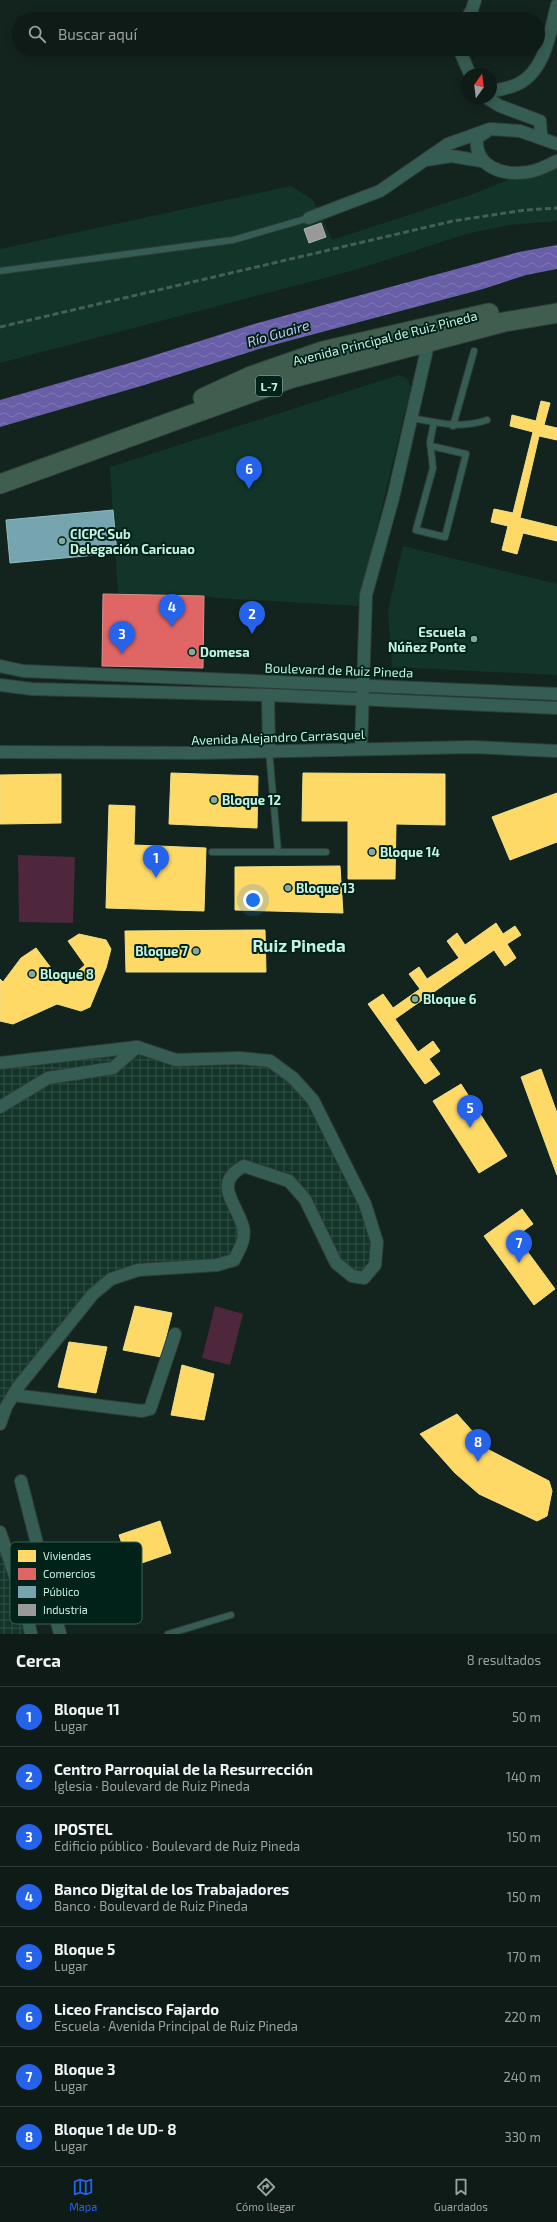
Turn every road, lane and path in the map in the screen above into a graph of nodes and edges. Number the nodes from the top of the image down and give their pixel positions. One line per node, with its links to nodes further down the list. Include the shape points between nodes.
1 (475, 0): 3 (street)
2 (557, 5): 4 (street)
3 (471, 12)
4 (545, 49)
5 (462, 56): 7 (street)
6 (541, 56): 8 (street, via 533,72 519,84)
7 (467, 68)
8 (497, 90)
9 (497, 104): 11 (street, via 540,121 541,134)
10 (490, 129): 11 (street, via 520,131); 14 (street, via 448,144); 15 (street, via 477,138 476,148)
11 (535, 136): 12 (street)
12 (557, 144)
13 (557, 161): 15 (street, via 528,172 509,172)
14 (421, 162): 15 (street, via 451,156); 16 (street, via 380,192)
15 (482, 162)
16 (309, 218): 17 (lane, via 233,240)
17 (0, 271)
18 (557, 300): 20 (main road, Avenida Principal de Ruiz Pineda / L-7)
19 (557, 313): 20 (main road, Avenida Principal de Ruiz Pineda / L-7)
20 (430, 332): 22 (street); 27 (main road, Avenida Principal de Ruiz Pineda / L-7, via 292,378)
21 (474, 351): 25 (lane)
22 (412, 418): 24 (lane); 29 (street, via 366,595)
23 (487, 420): 25 (lane)
24 (434, 422): 25 (lane); 26 (lane)
25 (453, 426)
26 (431, 446): 26 (lane, via 433,468 416,530 445,537 466,454)
27 (0, 484)
28 (0, 666): 29 (street, Boulevard de Ruiz Pineda, via 31,672)
29 (362, 684): 31 (street, Boulevard de Ruiz Pineda); 33 (street)
30 (0, 685): 32 (street, via 32,689)
31 (557, 694)
32 (268, 695): 33 (street); 36 (street)
33 (362, 700): 34 (street); 35 (street)
34 (557, 708)
35 (361, 748): 36 (street, Avenida Alejandro Carrasquel); 37 (street, Avenida Alejandro Carrasquel, via 473,747)
36 (268, 751): 38 (street, Avenida Alejandro Carrasquel); 40 (lane)
37 (557, 751)
38 (0, 752)
39 (212, 852): 40 (lane)
40 (278, 852): 41 (lane)
41 (326, 852)
42 (137, 1047): 43 (street); 44 (street, via 113,1068 48,1078); 46 (street, via 176,1060 239,1058 270,1061 293,1078 313,1100 366,1204 377,1242 375,1265 364,1278 352,1276 336,1263 305,1200 289,1181 244,1166 232,1172 227,1182 228,1194 243,1228 243,1243 234,1260 218,1265 138,1270 111,1280 93,1294)
43 (0, 1063)
44 (0, 1107)
45 (175, 1334): 46 (street, via 150,1409 142,1411)
46 (13, 1395): 47 (street)
47 (0, 1424)
48 (21, 1481): 50 (street)
49 (0, 1532): 51 (street)
50 (37, 1542)
51 (10, 1561)
52 (231, 1615): 57 (lane)
53 (29, 1624): 55 (street)
54 (58, 1624): 56 (street)
55 (31, 1634)
56 (60, 1634)
57 (168, 1634)

